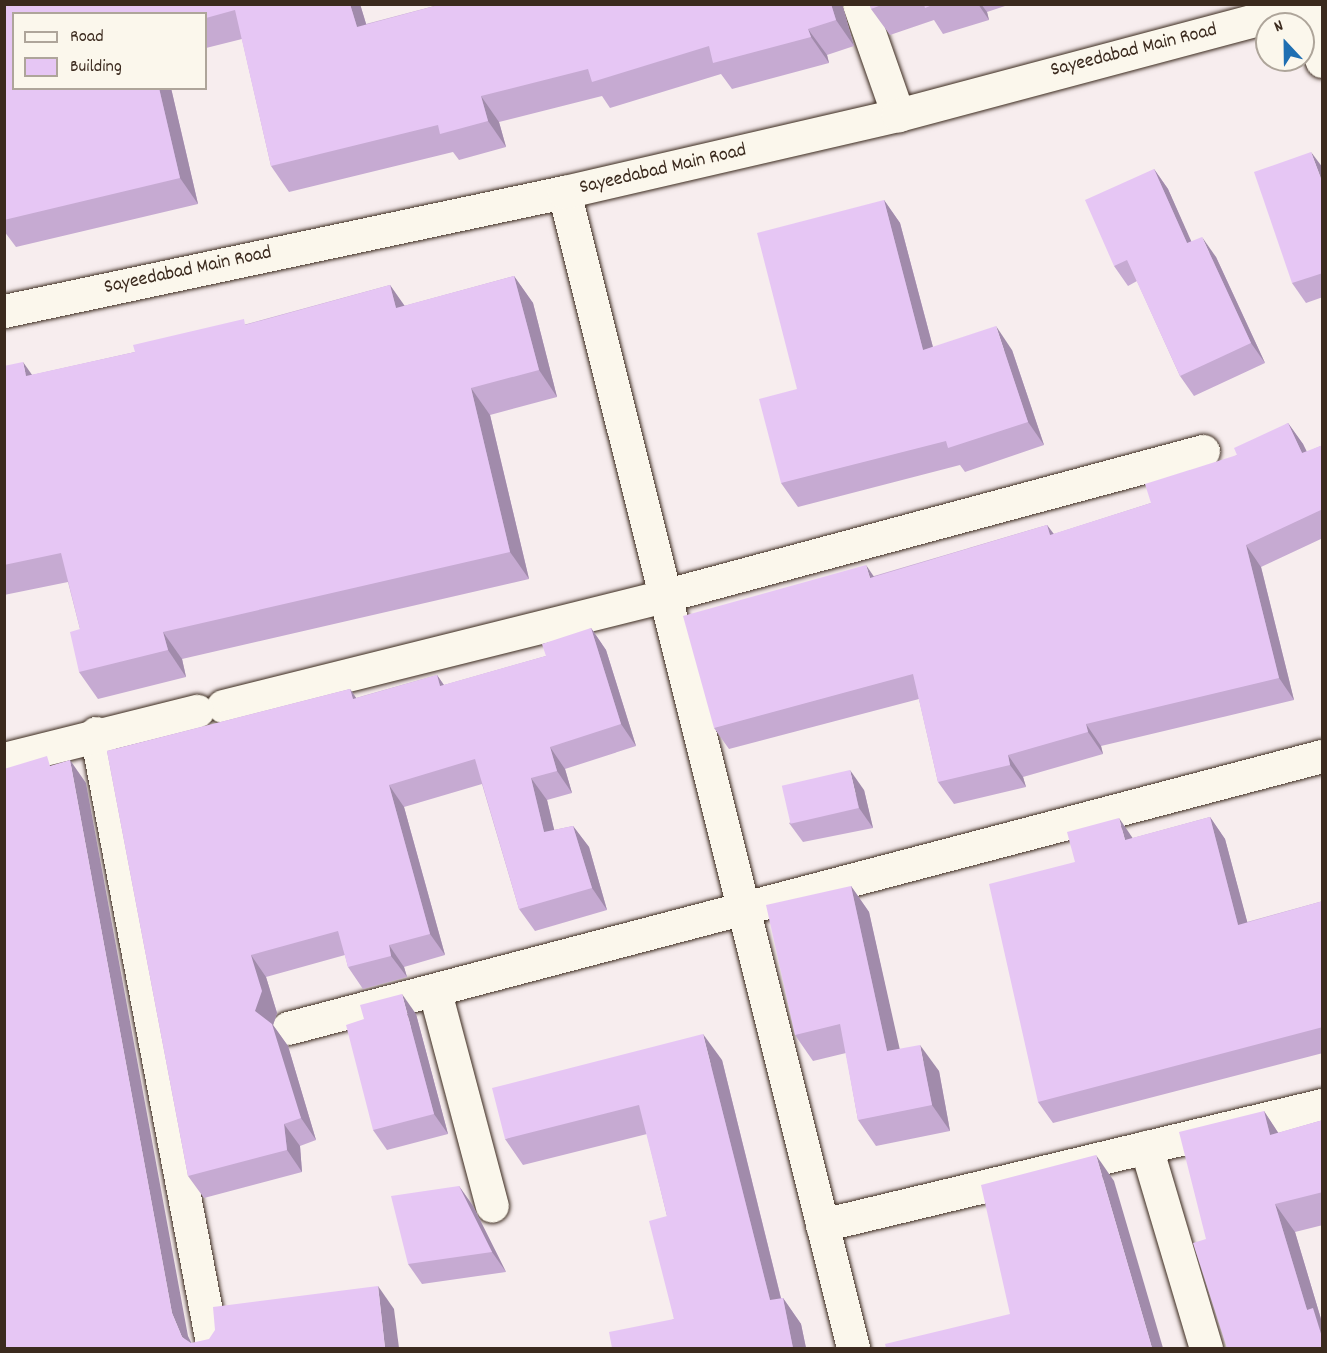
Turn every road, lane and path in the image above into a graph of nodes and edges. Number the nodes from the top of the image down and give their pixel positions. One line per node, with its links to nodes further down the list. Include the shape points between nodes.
1 (859, 4): 4 (street)
2 (1308, 6): 3 (street); 4 (street, Sayeedabad Main Road)
3 (1323, 61)
4 (898, 115): 5 (street, Sayeedabad Main Road)
5 (564, 192): 6 (street, Sayeedabad Main Road); 8 (street)
6 (4, 311)
7 (1203, 451): 8 (street)
8 (667, 595): 9 (street); 12 (street)
9 (96, 734): 11 (street); 19 (street)
10 (1323, 756): 12 (street)
11 (4, 759)
12 (740, 912): 13 (street); 18 (street)
13 (435, 992): 14 (street); 17 (street)
14 (288, 1028)
15 (1323, 1105): 16 (street)
16 (1146, 1147): 18 (street); 21 (street)
17 (492, 1206)
18 (822, 1225): 20 (street)
19 (213, 1348)
20 (853, 1348)
21 (1206, 1348)

